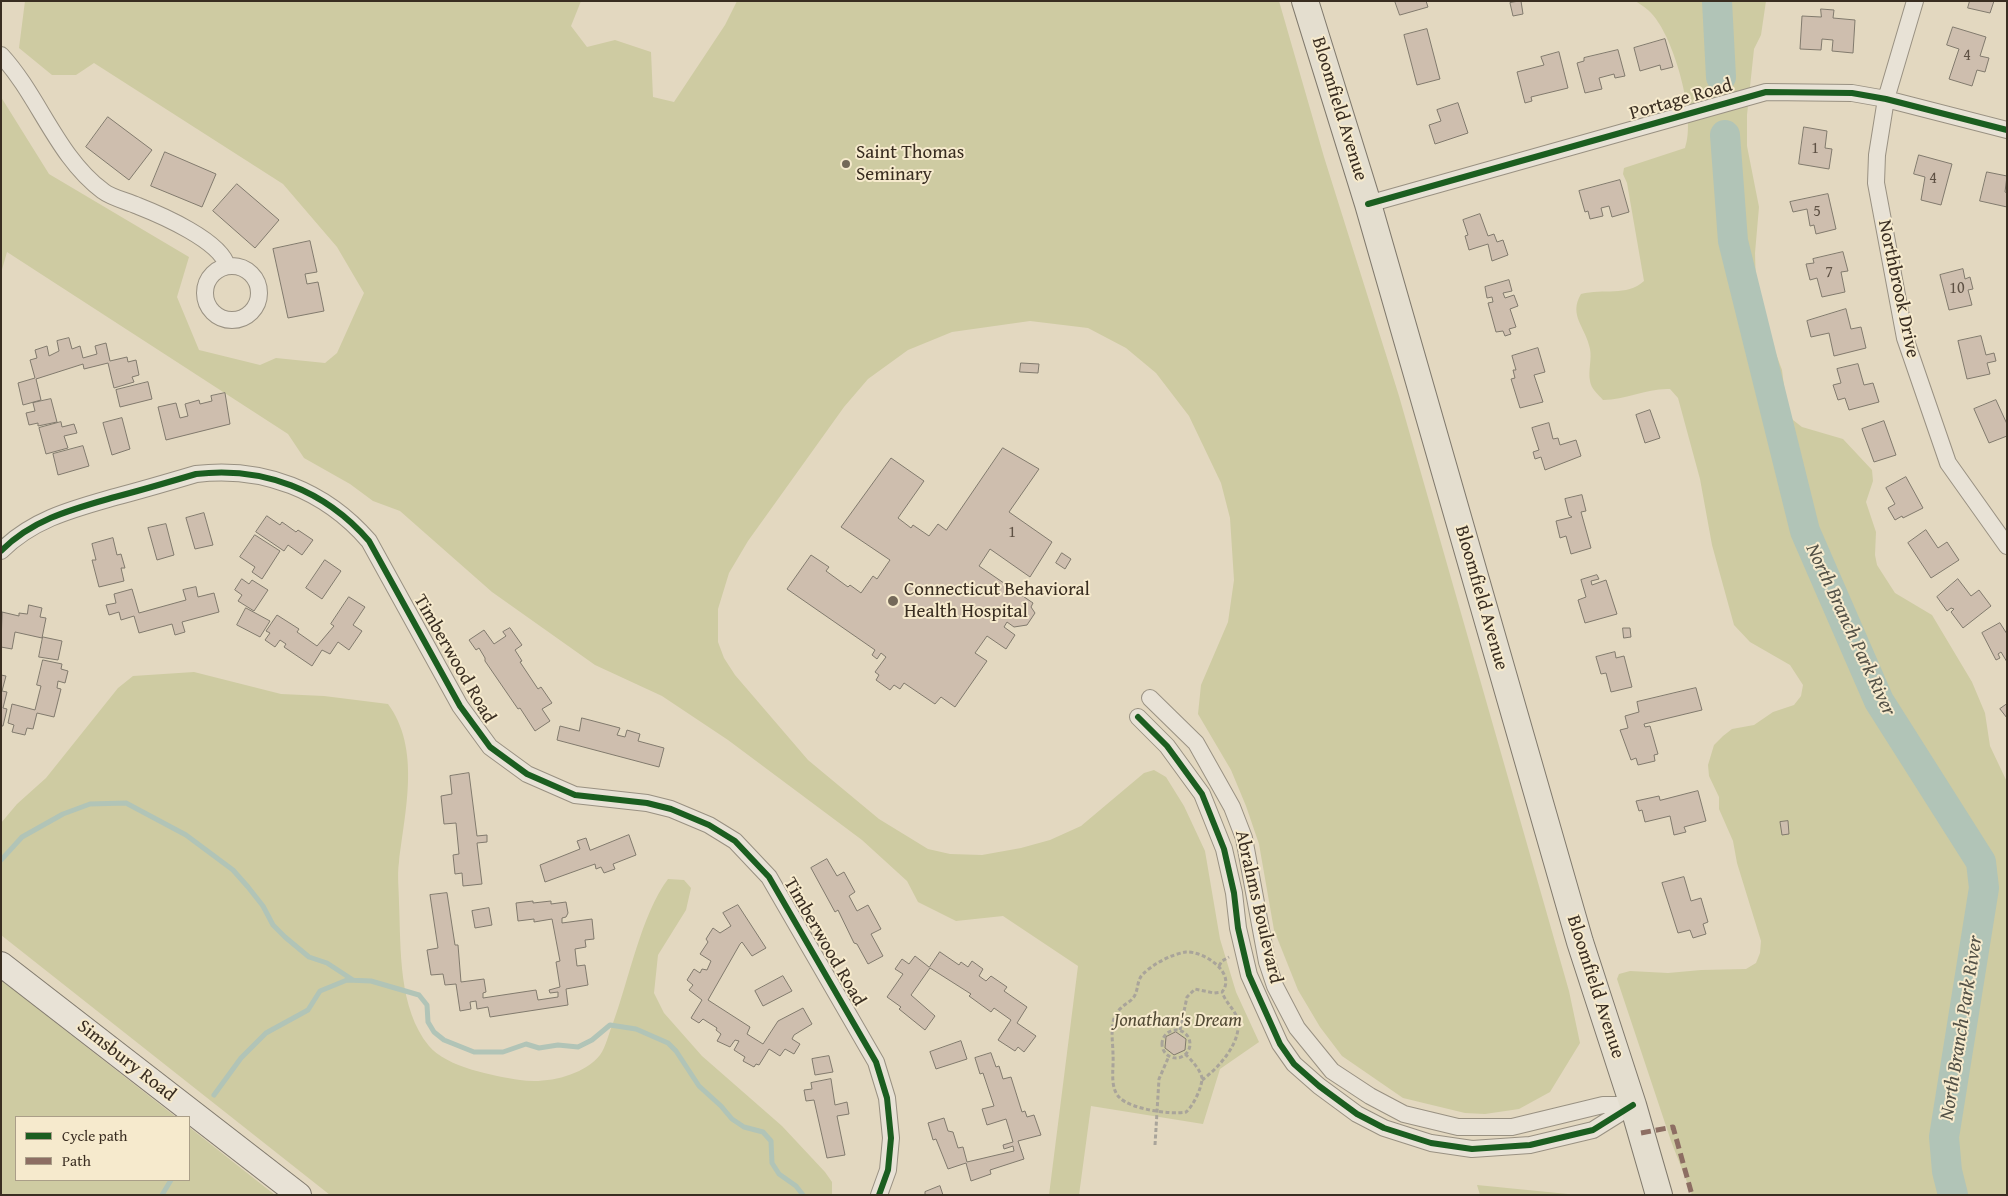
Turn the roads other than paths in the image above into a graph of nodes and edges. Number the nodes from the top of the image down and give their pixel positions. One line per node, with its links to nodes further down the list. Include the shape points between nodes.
1 (1306, 1): 6 (main road, Bloomfield Avenue)
2 (1915, 1): 4 (street, Northbrook Drive)
3 (1, 54): 7 (street, via 16,70 78,167 104,192 148,210 208,242)
4 (1886, 99): 5 (street, Portage Road); 6 (street, Portage Road, via 1852,94 1766,92); 8 (street, Northbrook Drive, via 1876,183 1905,338 1948,463)
5 (2007, 130)
6 (1368, 204): 13 (main road, Bloomfield Avenue, via 1580,942)
7 (227, 266)
8 (2007, 546)
9 (1, 551): 15 (street, Timberwood Road, via 24,532 62,512 210,473 268,477 336,508 369,541 460,706 490,748 527,774 575,795 647,803 709,825 735,841 769,877 876,1062 887,1098 891,1138 888,1170)
10 (1150, 698): 13 (street, Abrahms Boulevard, via 1196,743 1217,776 1244,838 1267,962 1275,986 1298,1028 1332,1070 1404,1114 1458,1127 1512,1127 1603,1105)
11 (1138, 718): 13 (street, Abrahms Boulevard, via 1167,746 1202,794 1226,857 1248,975 1280,1044 1294,1064 1319,1086 1357,1114 1384,1128 1431,1143 1472,1149 1530,1145 1593,1130)
12 (1, 964): 14 (main road, Simsbury Road)
13 (1633, 1105): 16 (main road, Bloomfield Avenue)
14 (299, 1195)
15 (879, 1195)
16 (1659, 1195)

